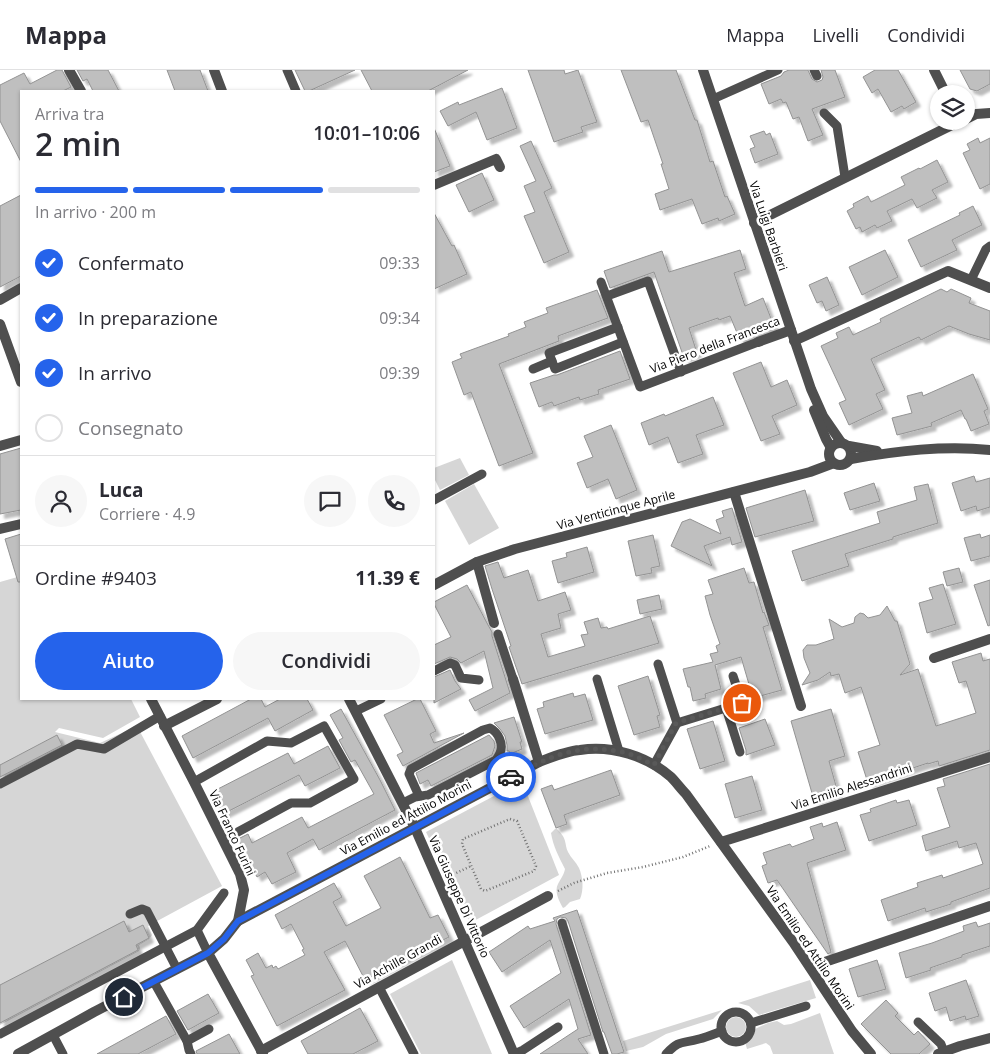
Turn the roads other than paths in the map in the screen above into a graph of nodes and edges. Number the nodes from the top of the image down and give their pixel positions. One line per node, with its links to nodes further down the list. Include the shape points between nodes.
1 (69, 70): 8 (street)
2 (214, 70): 9 (street)
3 (287, 70): 10 (lane)
4 (703, 70): 11 (street, Via Luigi Barbieri)
5 (778, 70): 11 (lane)
6 (934, 70): 7 (street)
7 (942, 85)
8 (80, 90)
9 (222, 90)
10 (296, 90)
11 (713, 99): 19 (street, Via Luigi Barbieri)
12 (824, 113): 17 (lane, via 837,126)
13 (990, 113): 14 (street)
14 (975, 114)
15 (942, 130): 17 (street)
16 (500, 167): 18 (street, via 496,159)
17 (845, 177): 19 (street)
18 (435, 185)
19 (754, 222): 29 (street, Via Luigi Barbieri)
20 (990, 246): 21 (lane)
21 (971, 280): 23 (street); 30 (street, via 948,271)
22 (602, 282): 25 (lane, Via Piero della Francesca)
23 (990, 288)
24 (20, 289): 26 (street)
25 (606, 296): 28 (lane, Via Piero della Francesca); 35 (lane, via 648,281)
26 (0, 300)
27 (0, 324): 36 (street)
28 (618, 327): 31 (lane, Via Piero della Francesca); 33 (lane, via 549,352)
29 (790, 330): 30 (street, Via Luigi Barbieri); 32 (street, Via Piero della Francesca)
30 (794, 341): 37 (street, Via Luigi Barbieri)
31 (623, 342): 33 (lane, via 555,369); 35 (lane, Via Piero della Francesca, via 640,387)
32 (758, 342): 35 (lane, Via Piero della Francesca)
33 (552, 361): 34 (lane)
34 (533, 369)
35 (681, 372)
36 (20, 379)
37 (811, 389): 39 (street, Via Luigi Barbieri, via 823,416); 43 (street, Via Luigi Barbieri, via 814,409)
38 (20, 440): 40 (street)
39 (845, 444): 42 (street); 43 (street, via 833,444); 44 (street)
40 (0, 446)
41 (990, 450): 42 (street, via 954,448)
42 (885, 452): 44 (street)
43 (831, 455): 44 (street, via 841,465); 46 (street, Via Venticinque Aprile, via 810,472)
44 (851, 458)
45 (482, 474): 47 (lane)
46 (734, 492): 50 (street, Via Venticinque Aprile, via 515,549); 66 (street)
47 (435, 499)
48 (20, 524): 49 (street)
49 (0, 529)
50 (477, 562): 51 (street, Via Venticinque Aprile); 52 (street)
51 (435, 584)
52 (494, 622)
53 (498, 634): 61 (lane)
54 (990, 639): 55 (street)
55 (934, 658)
56 (658, 664): 70 (lane)
57 (435, 670): 60 (lane, via 450,663 454,664 461,678)
58 (733, 676): 67 (lane, via 742,703)
59 (597, 679): 72 (lane)
60 (479, 680)
61 (513, 680): 75 (street)
62 (152, 700): 69 (street, Via Franco Furini)
63 (215, 700): 71 (street)
64 (350, 700): 68 (street, Via Giuseppe Di Vittorio)
65 (380, 700): 68 (lane)
66 (801, 706)
67 (726, 708): 70 (lane); 73 (lane)
68 (356, 712): 80 (street, Via Giuseppe Di Vittorio)
69 (160, 716): 71 (street, Via Franco Furini); 78 (lane, via 104,749 77,744)
70 (676, 723): 76 (lane)
71 (164, 726): 77 (street, Via Franco Furini)
72 (619, 752): 75 (street, Via Emilio ed Attilio Morini, via 580,750); 76 (street, Via Emilio ed Attilio Morini)
73 (740, 752)
74 (990, 757): 83 (street, Via Emilio Alessandrini)
75 (539, 762): 81 (street, Via Emilio ed Attilio Morini)
76 (654, 765): 83 (street, Via Emilio ed Attilio Morini, via 671,777 686,794)
77 (194, 782): 82 (street, Via Franco Furini); 82 (lane, via 267,741 291,742 324,726 354,780 310,803 291,803)
78 (0, 784)
79 (419, 796): 79 (lane, via 428,795 496,760 501,752 501,742 495,730 483,730 411,769 409,774); 80 (lane)
80 (402, 803): 81 (street, Via Giuseppe Di Vittorio)
81 (414, 828): 88 (street, Via Emilio ed Attilio Morini); 91 (street, Via Giuseppe Di Vittorio)
82 (223, 840): 88 (street, Via Franco Furini, via 240,874 244,890)
83 (721, 842): 94 (street, Via Emilio ed Attilio Morini)
84 (224, 893): 90 (lane)
85 (548, 896): 91 (street, Via Achille Grandi)
86 (990, 906): 94 (street)
87 (130, 914): 92 (lane, via 142,909 147,911)
88 (238, 921): 93 (street, Via Franco Furini)
89 (562, 923): 115 (lane)
90 (197, 930): 92 (lane); 93 (lane)
91 (465, 941): 97 (street, Via Achille Grandi); 114 (street, Via Giuseppe Di Vittorio)
92 (165, 947): 95 (lane); 104 (lane)
93 (208, 953): 95 (street, Via Franco Furini); 108 (street)
94 (810, 967): 117 (street, Via Emilio ed Attilio Morini)
95 (177, 969): 96 (street, Via Franco Furini)
96 (154, 982): 105 (street, Via Franco Furini); 107 (lane)
97 (379, 988): 108 (street, Via Achille Grandi); 113 (lane)
98 (806, 1006): 100 (lane)
99 (918, 1022): 109 (lane, via 941,1044)
100 (751, 1023): 103 (lane, via 748,1036 739,1042 728,1039); 103 (lane, via 743,1014 733,1012 723,1020)
101 (558, 1026): 114 (lane)
102 (209, 1029): 107 (lane)
103 (722, 1031): 116 (lane, via 679,1043)
104 (0, 1034)
105 (53, 1035): 110 (street, Via Franco Furini); 111 (lane)
106 (990, 1038): 109 (street)
107 (187, 1041): 112 (lane)
108 (262, 1052)
109 (941, 1053)
110 (18, 1054)
111 (63, 1054)
112 (191, 1054)
113 (414, 1054)
114 (514, 1054)
115 (604, 1054)
116 (666, 1054)
117 (871, 1054)

